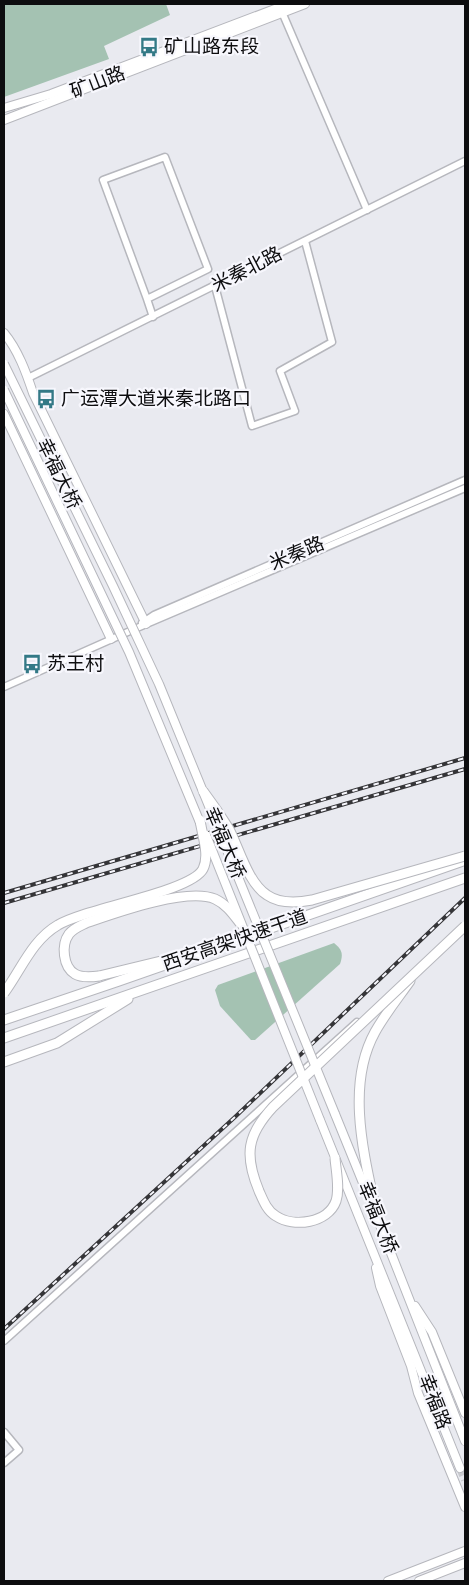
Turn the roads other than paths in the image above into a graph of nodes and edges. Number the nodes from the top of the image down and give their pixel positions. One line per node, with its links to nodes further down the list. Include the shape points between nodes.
1 (288, 4): 4 (main road, 矿山路, via 51,94)
2 (300, 5): 3 (main road, 矿山路)
3 (282, 12): 5 (main road, 矿山路); 7 (street)
4 (4, 108)
5 (4, 120)
6 (465, 161): 7 (street, 米秦北路)
7 (367, 210): 8 (street, 米秦北路)
8 (305, 241): 9 (street, 米秦北路); 9 (street, via 332,342 280,371 295,411 252,426)
9 (215, 286): 11 (street, 米秦北路)
10 (147, 298): 10 (street, via 103,180 165,157 208,269); 11 (street)
11 (154, 317): 14 (street, 米秦北路)
12 (4, 333): 14 (main road)
13 (4, 364): 22 (main road, 幸福大桥, bridge, via 138,638)
14 (28, 378): 19 (main road)
15 (4, 390): 23 (main road, 幸福大桥, bridge, via 125,643)
16 (4, 414): 20 (main road)
17 (465, 480): 19 (street, 米秦路, via 154,615)
18 (465, 488): 19 (street, 米秦路)
19 (145, 623): 20 (street, 米秦路)
20 (112, 639): 21 (street, 米秦路)
21 (4, 687)
22 (203, 791): 24 (highway, bridge, via 230,831 255,881 263,892 275,899 292,902 319,899); 37 (main road, 幸福大桥, bridge)
23 (200, 820): 26 (main road, 幸福大桥, bridge); 31 (highway, bridge, via 206,853 204,867 199,874 157,893 93,911 58,925 33,947)
24 (465, 858): 28 (highway, 西安高架快速干道)
25 (465, 878): 30 (highway, 西安高架快速干道)
26 (240, 923): 28 (highway, bridge, via 229,909 214,899 186,895 86,923 74,929 65,947 70,969 86,977); 36 (main road, 幸福大桥, bridge)
27 (465, 926): 29 (highway, bridge)
28 (219, 946): 32 (highway, 西安高架快速干道)
29 (419, 969): 36 (highway, bridge, via 274,1107 255,1129 252,1139 250,1162 256,1182 270,1212 281,1219 310,1221 321,1218 330,1209 337,1195); 37 (highway, bridge, via 374,1033 360,1085 361,1136)
30 (138, 992): 34 (highway, 西安高架快速干道); 35 (highway, via 57,1043)
31 (4, 993)
32 (4, 1020)
33 (357, 1022): 42 (street)
34 (4, 1038)
35 (4, 1062)
36 (336, 1158): 38 (main road, 幸福大桥)
37 (378, 1221): 39 (main road, 幸福大桥)
38 (368, 1238): 41 (main road, 幸福大桥); 48 (main road, via 380,1286 411,1366 418,1394)
39 (406, 1292): 40 (main road, 幸福大桥); 43 (main road, via 432,1332)
40 (422, 1332): 45 (main road, 幸福路)
41 (409, 1337): 47 (main road, 幸福路)
42 (4, 1341)
43 (465, 1413)
44 (4, 1432): 46 (street, via 19,1450)
45 (465, 1441)
46 (4, 1463)
47 (460, 1468)
48 (465, 1507)
49 (465, 1551): 51 (main road)
50 (465, 1563): 52 (main road)
51 (388, 1581)
52 (419, 1581)

